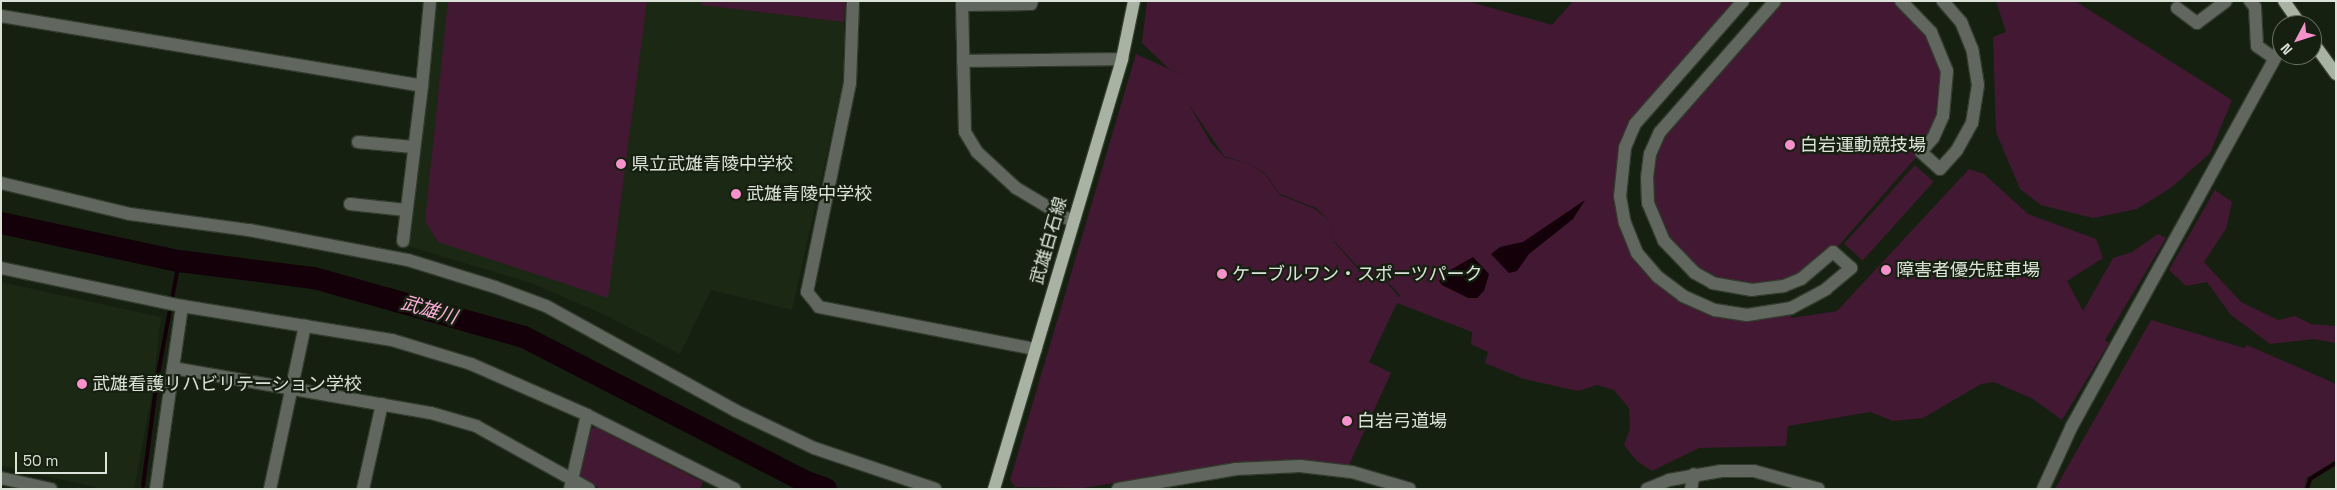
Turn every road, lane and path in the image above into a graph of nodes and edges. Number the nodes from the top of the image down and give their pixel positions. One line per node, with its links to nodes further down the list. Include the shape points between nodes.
1 (430, 1): 22 (street)
2 (854, 1): 33 (street, via 850,83 807,292 819,307)
3 (1032, 1): 12 (street, via 1031,4)
4 (1134, 1): 18 (main road, 武雄白石線)
5 (1743, 1): 6 (street, via 1635,124 1625,148 1620,196 1625,223 1638,253 1658,277 1683,296 1715,310 1747,315 1791,308 1826,290 1852,268 1833,252 1801,279 1784,286 1752,290 1713,282 1695,273 1664,241 1648,203 1647,178 1650,154 1660,132)
6 (1775, 1)
7 (1901, 1): 8 (street, via 1930,32 1947,71 1942,116 1933,138 1921,152 1940,169 1957,150 1972,123 1978,85 1972,50 1961,22)
8 (1944, 1)
9 (2226, 1): 13 (street, via 2197,23)
10 (2250, 1): 17 (street, via 2254,7 2257,46)
11 (2284, 1): 14 (main road)
12 (962, 3): 19 (street)
13 (2178, 8)
14 (2293, 15)
15 (1, 16): 22 (street)
16 (2322, 55): 21 (main road)
17 (2272, 57)
18 (1122, 59): 19 (street); 28 (main road, 武雄白石線)
19 (963, 61): 28 (street, via 965,132 977,152 1016,188)
20 (2272, 62): 54 (street, via 2072,426)
21 (2336, 74)
22 (422, 86): 24 (street)
23 (358, 142): 24 (street)
24 (413, 148): 27 (street)
25 (1, 183): 47 (street, via 130,214 249,230 408,260 495,287 546,306 736,411 814,448)
26 (350, 204): 27 (street)
27 (406, 210): 29 (street)
28 (1073, 222): 33 (main road, 武雄白石線)
29 (403, 241)
30 (1, 268): 31 (street)
31 (182, 306): 32 (street); 34 (street)
32 (305, 326): 35 (street); 37 (street, via 392,340 471,364)
33 (1036, 348): 48 (main road, 武雄白石線)
34 (173, 368): 35 (street); 42 (street)
35 (293, 387): 36 (street); 43 (street)
36 (382, 404): 40 (street, via 476,426); 44 (street)
37 (587, 416): 40 (street); 46 (street)
38 (1694, 474): 51 (street); 52 (street); 53 (street, via 1754,471)
39 (1, 478): 41 (street)
40 (571, 484): 45 (street)
41 (51, 489)
42 (156, 489)
43 (270, 489)
44 (364, 489)
45 (589, 489)
46 (735, 489)
47 (935, 489)
48 (994, 489)
49 (1118, 489): 50 (street, via 1236,469 1300,466 1352,472)
50 (1410, 489)
51 (1647, 489)
52 (1691, 489)
53 (1819, 489)
54 (2043, 489)

